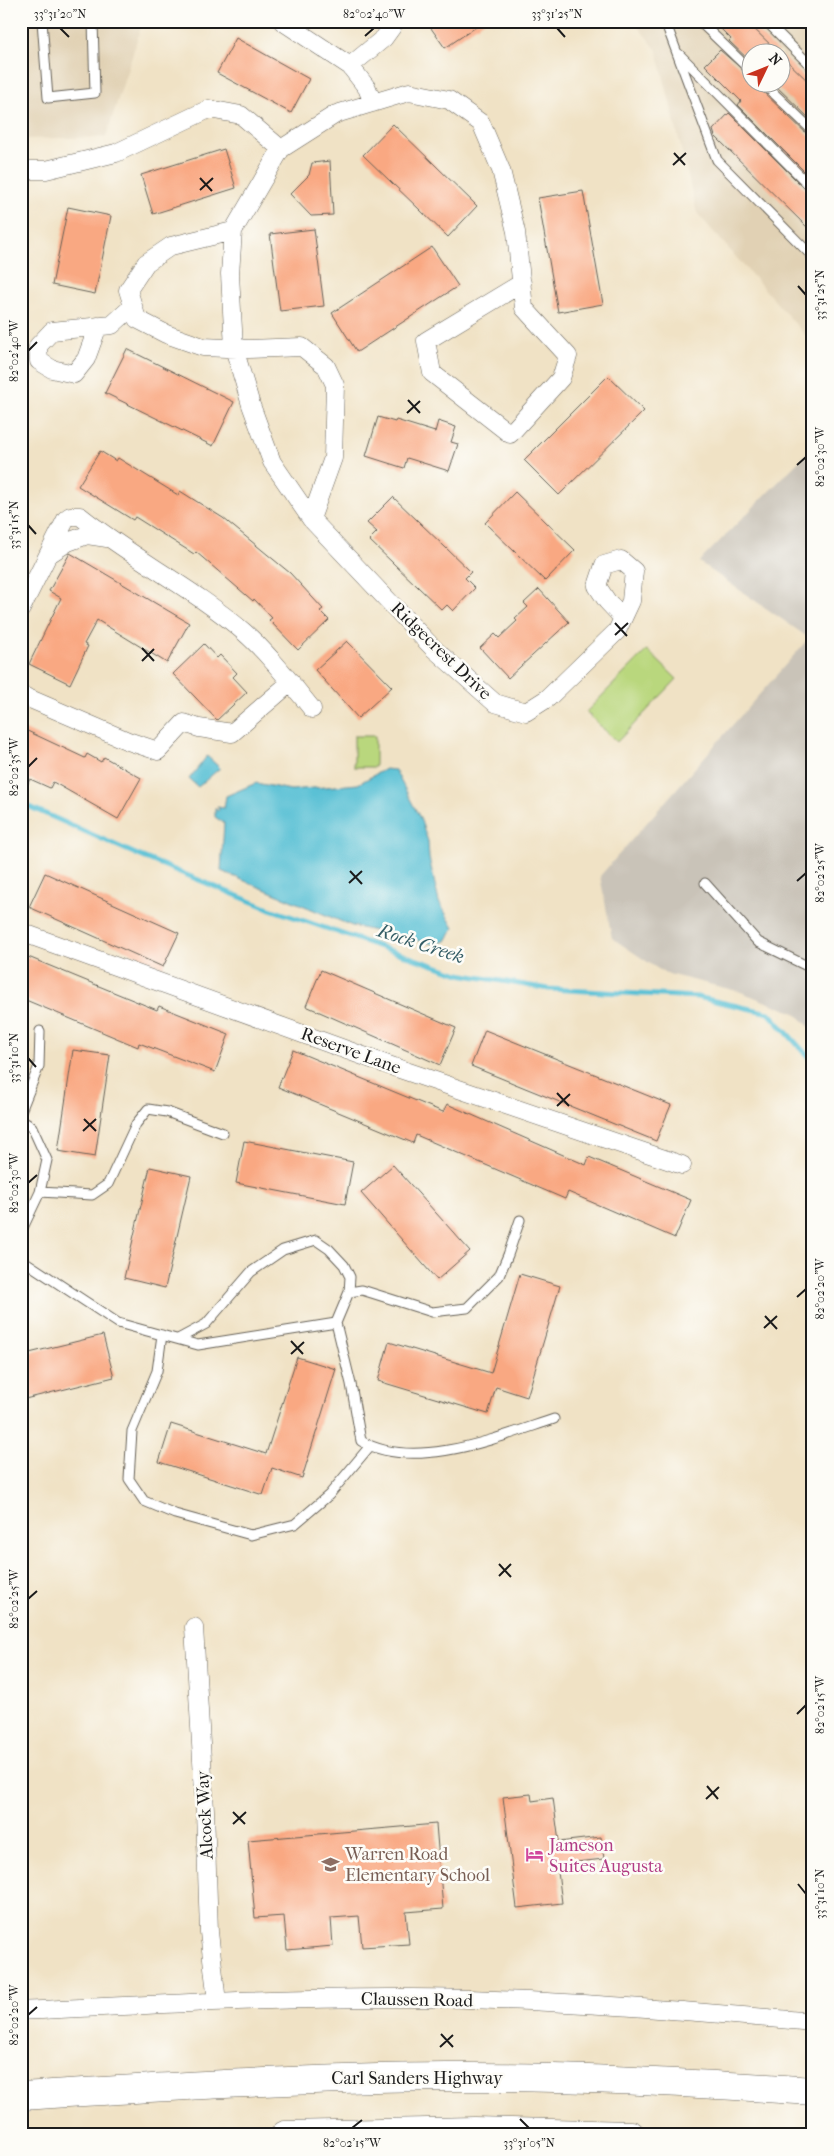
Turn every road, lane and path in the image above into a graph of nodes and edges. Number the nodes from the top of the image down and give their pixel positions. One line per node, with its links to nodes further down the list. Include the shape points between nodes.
1 (42, 21): 2 (lane, via 48,98 95,93)
2 (93, 21)
3 (282, 21): 10 (street)
4 (390, 21): 10 (street, via 392,27 384,38)
5 (665, 21): 8 (lane)
6 (699, 21): 9 (lane)
7 (766, 21): 11 (lane)
8 (676, 51): 17 (lane); 19 (lane, via 717,160)
9 (742, 62)
10 (350, 66): 13 (street)
11 (813, 68)
12 (772, 92): 14 (lane)
13 (373, 103): 15 (street, Ridgecrest Drive, via 336,114); 20 (street, Ridgecrest Drive, via 409,92 449,100 481,123 503,179 516,232)
14 (813, 131)
15 (281, 149): 16 (street, via 241,115 209,109 116,153 46,170); 18 (street, Ridgecrest Drive)
16 (21, 170)
17 (813, 189)
18 (233, 231): 21 (street, via 171,246 146,263 128,290); 23 (street, Ridgecrest Drive, via 230,274)
19 (813, 257)
20 (522, 283): 20 (street, Ridgecrest Drive, via 426,341 432,373 510,434 561,378 568,356 524,308)
21 (133, 306): 22 (street, via 112,325); 23 (street, via 137,319 166,334 203,347)
22 (98, 326)
23 (234, 348): 24 (street, Ridgecrest Drive, via 272,462); 24 (street, via 302,347 326,366 335,385 333,458)
24 (311, 520): 26 (street, Ridgecrest Drive, via 433,648 495,703 526,712 548,698 617,630)
25 (21, 609): 27 (street, via 66,520 70,516 80,516 191,592 244,633)
26 (623, 618)
27 (291, 682): 28 (street, via 232,733 184,723 158,751); 29 (street)
28 (21, 695)
29 (312, 709)
30 (705, 883): 32 (lane, via 758,942)
31 (21, 932): 37 (street, Reserve Lane, via 391,1066)
32 (813, 969)
33 (40, 1030): 34 (lane, via 39,1066)
34 (21, 1111)
35 (21, 1120): 38 (lane, via 32,1126 47,1160)
36 (223, 1132): 38 (lane, via 167,1112 148,1109 136,1124 108,1184 92,1195)
37 (682, 1165)
38 (40, 1192): 40 (lane)
39 (520, 1220): 43 (lane, via 499,1276 467,1308 432,1312 362,1290)
40 (21, 1232)
41 (24, 1262): 42 (lane); 45 (lane, via 118,1323)
42 (21, 1272)
43 (349, 1292): 44 (lane); 46 (lane, via 350,1278 344,1265 316,1240 305,1242 283,1250 251,1272 206,1324)
44 (336, 1323): 46 (lane, via 198,1345); 48 (lane, via 361,1441)
45 (162, 1335): 46 (lane); 48 (lane, via 157,1371 132,1431 129,1479 144,1501 175,1514 251,1535 295,1524 328,1495)
46 (178, 1340)
47 (554, 1419): 48 (lane, via 481,1442 441,1450 410,1454)
48 (370, 1446)
49 (194, 1627): 50 (street, Alcock Way, via 209,1932)
50 (217, 2002): 51 (street, Claussen Road); 52 (street, Claussen Road, via 411,1998 602,2005)
51 (21, 2011)
52 (813, 2022)
53 (813, 2091): 54 (highway, Carl Sanders Highway, via 645,2081 448,2077 307,2079)
54 (21, 2096)
55 (285, 2135): 56 (highway, via 445,2131)
56 (632, 2135)

